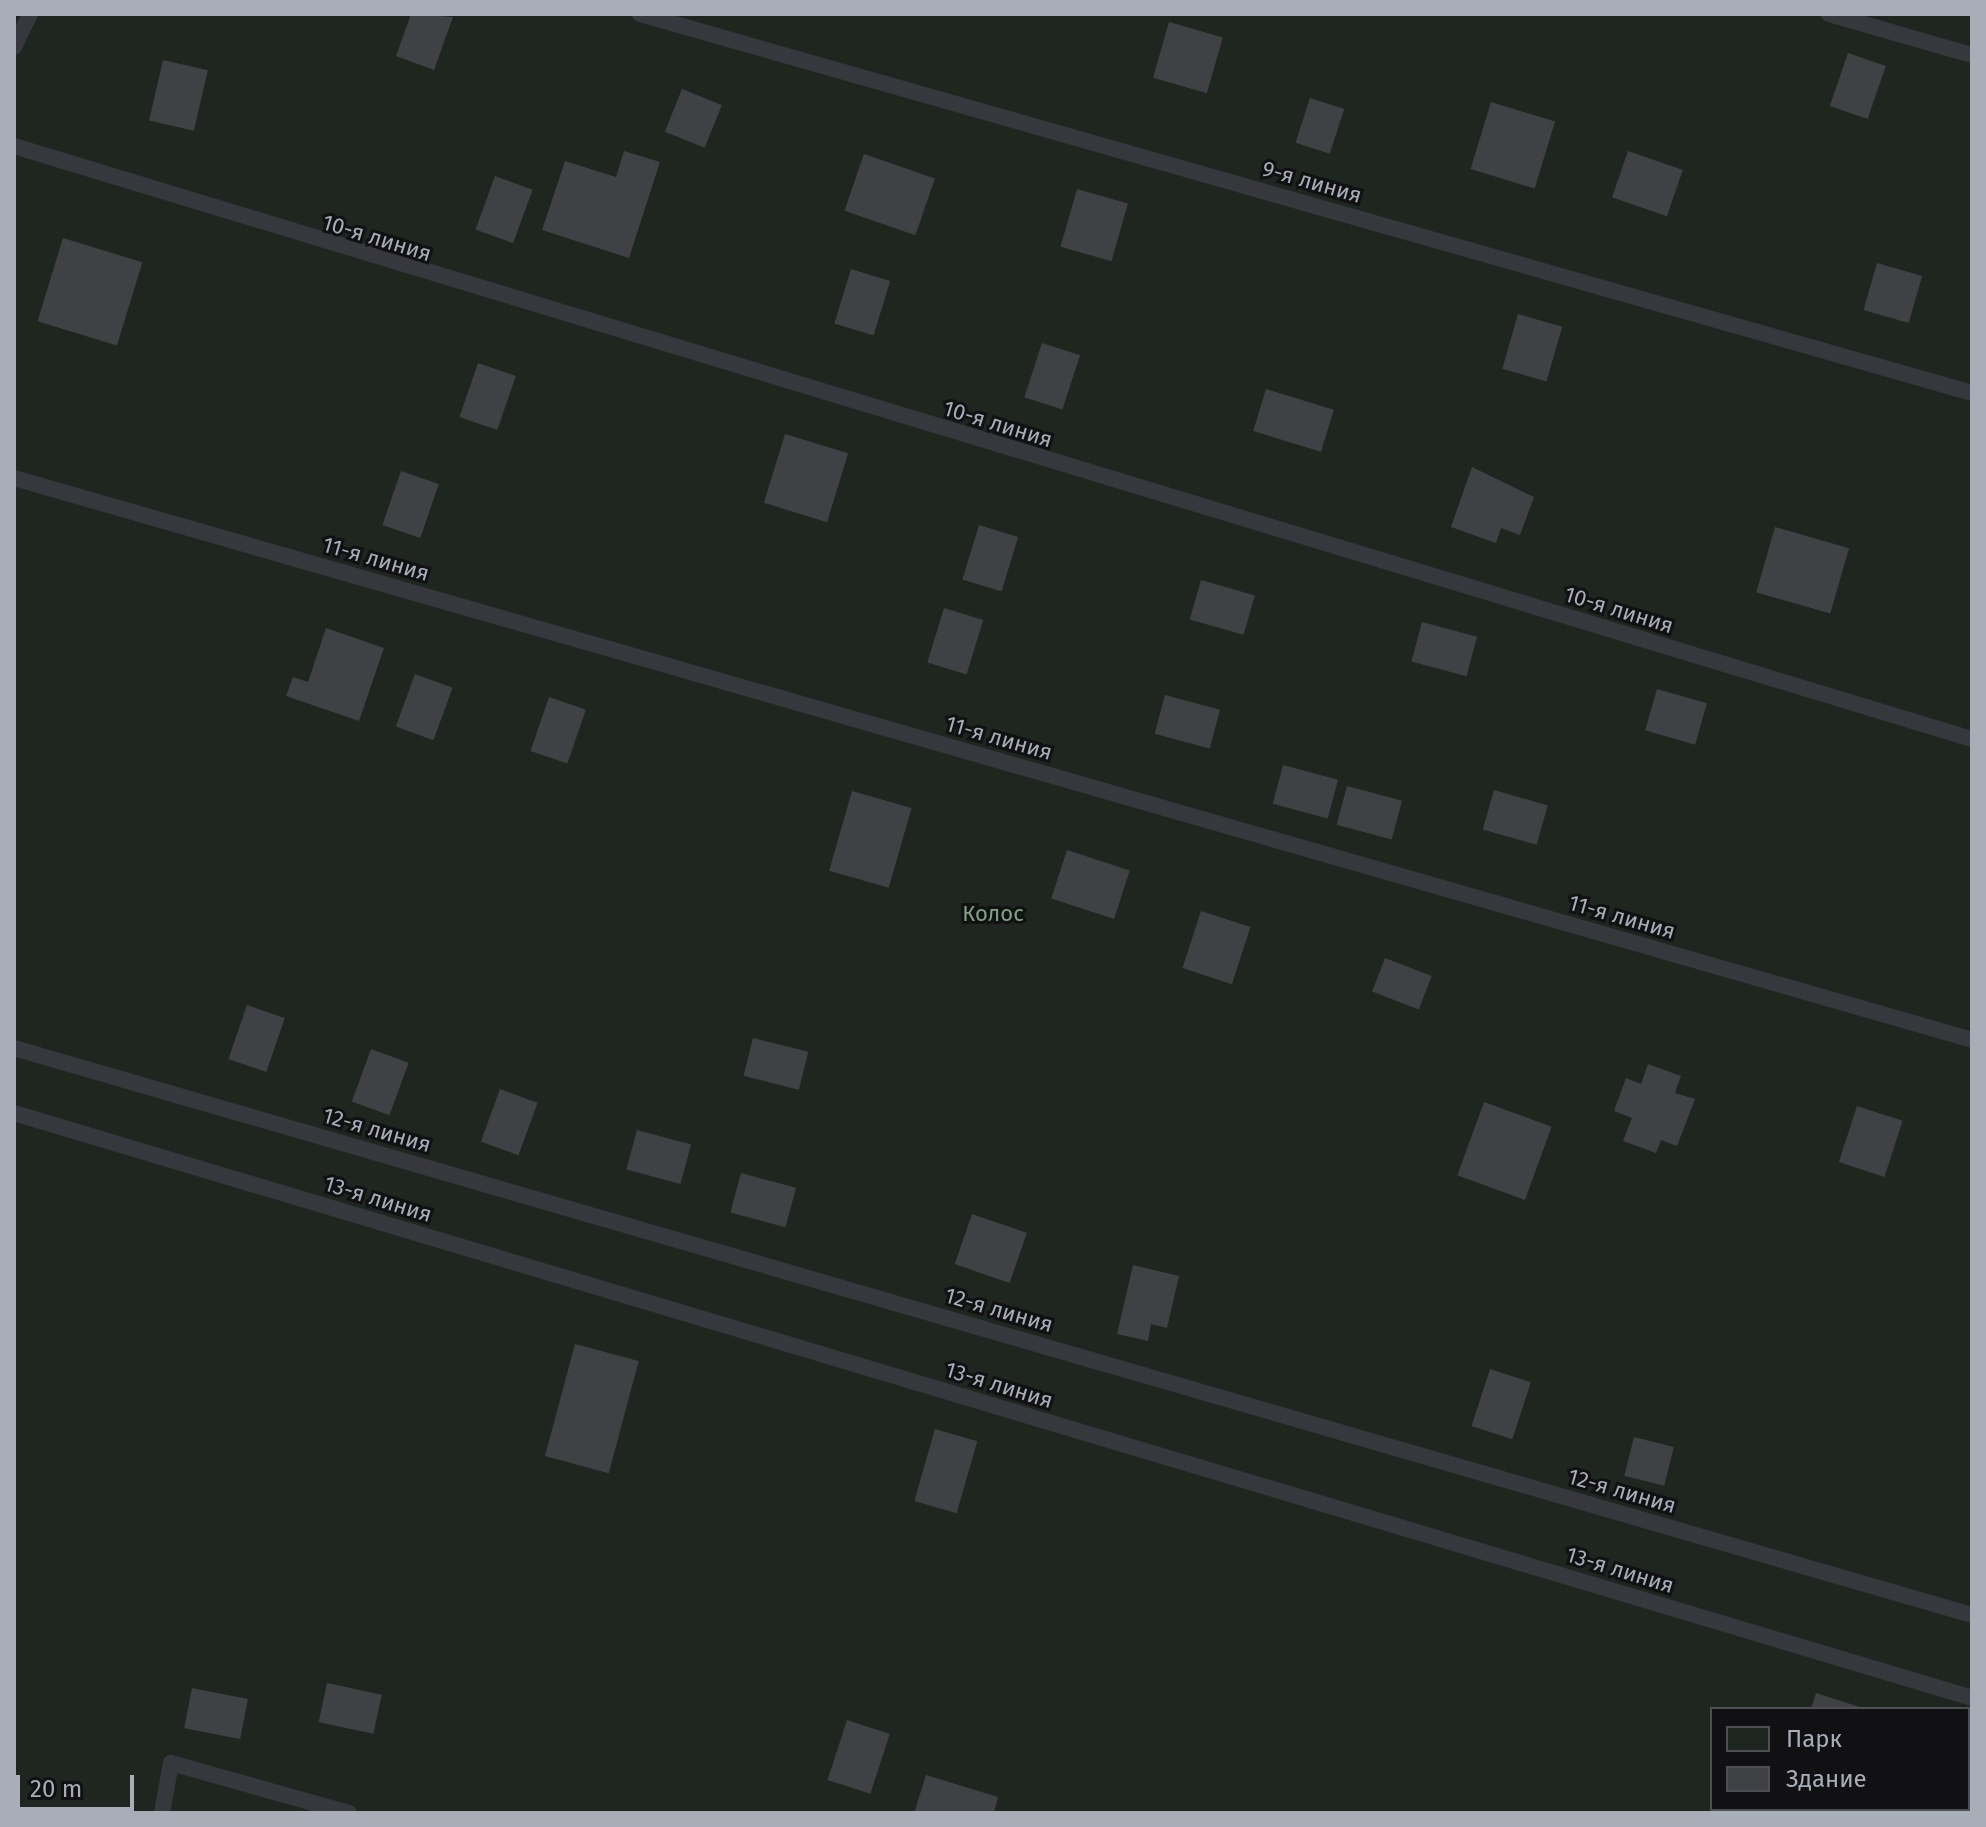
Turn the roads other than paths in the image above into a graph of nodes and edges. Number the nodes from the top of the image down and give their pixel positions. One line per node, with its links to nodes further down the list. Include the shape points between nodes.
1 (30, 14): 4 (lane)
2 (640, 14): 7 (lane, 9-я линия)
3 (1829, 14): 5 (lane)
4 (14, 47)
5 (1972, 55)
6 (14, 146): 9 (lane, 10-я линия)
7 (1972, 393)
8 (14, 478): 10 (lane, 11-я линия)
9 (1972, 739)
10 (1972, 1040)
11 (14, 1048): 13 (lane, 12-я линия)
12 (14, 1113): 14 (lane, 13-я линия)
13 (1972, 1615)
14 (1972, 1698)
15 (162, 1813): 16 (lane, via 171,1763)
16 (349, 1813)

